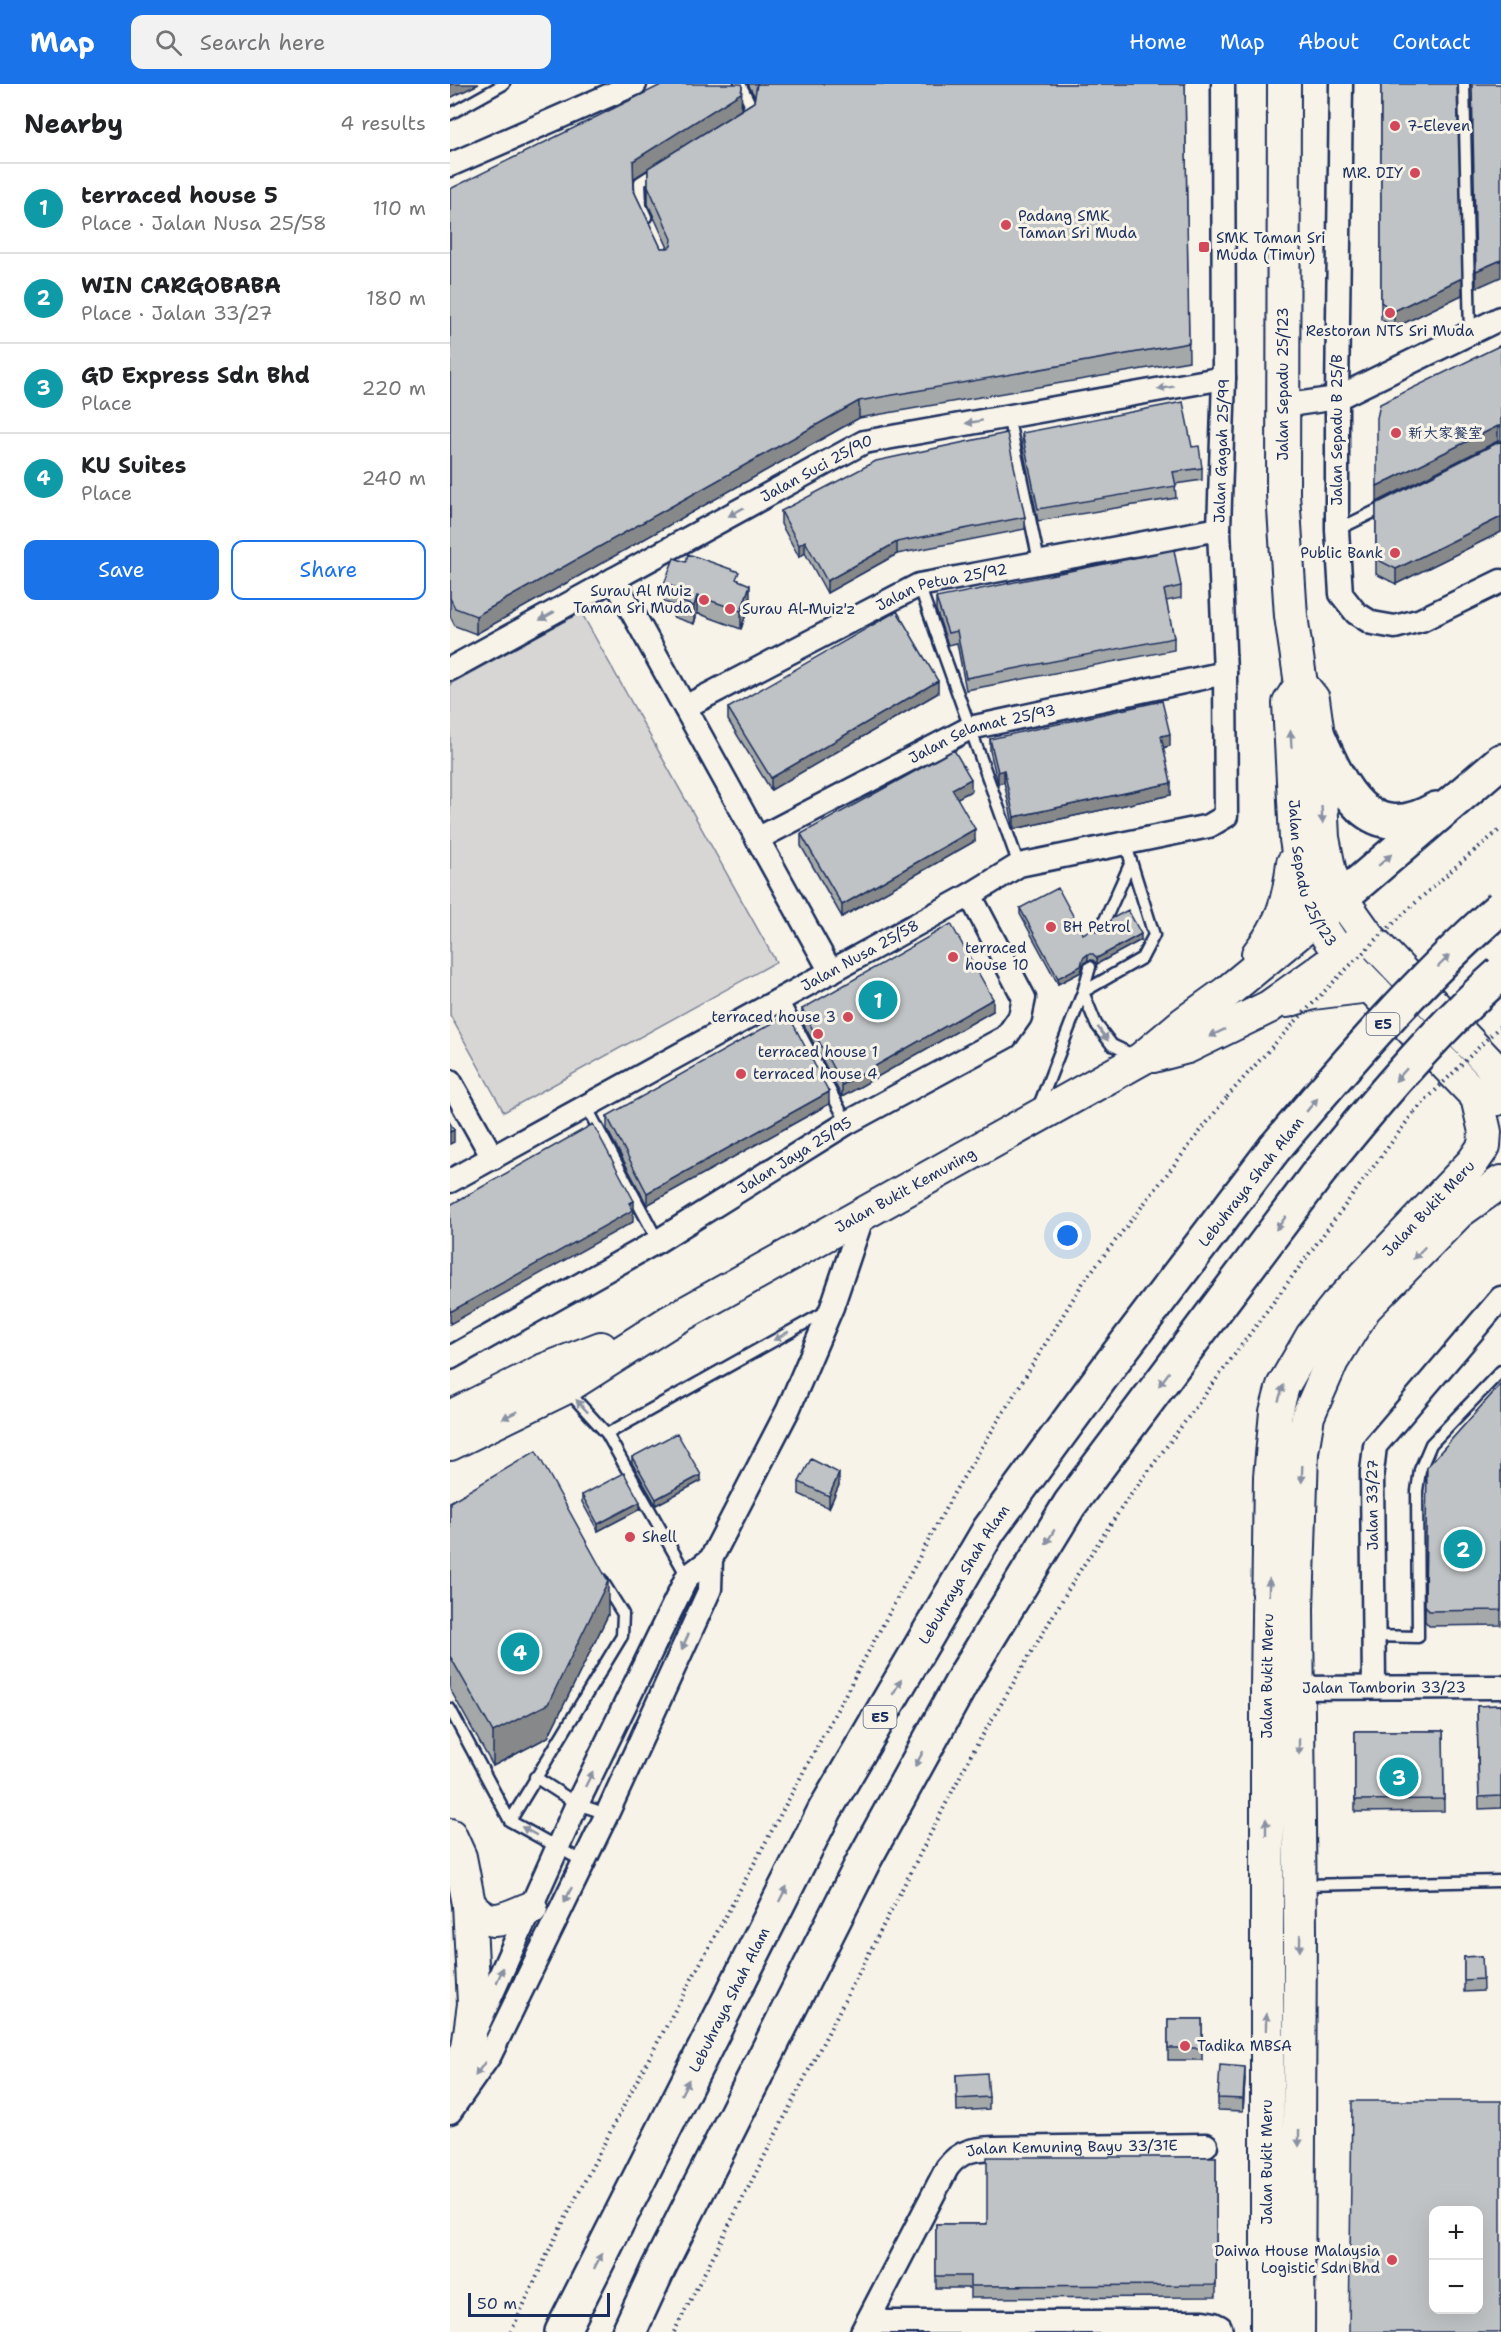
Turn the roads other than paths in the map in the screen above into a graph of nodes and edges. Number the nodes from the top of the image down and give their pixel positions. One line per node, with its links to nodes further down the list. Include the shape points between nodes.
1 (504, 84): 9 (lane)
2 (635, 84): 8 (street)
3 (740, 84): 10 (lane, via 750,104 748,115)
4 (1223, 84): 16 (street, Jalan Gagah 25/99)
5 (1284, 84): 18 (main road, Jalan Sepadu 25/123)
6 (1341, 84): 17 (street, Jalan Sepadu B 25/B)
7 (1464, 84): 15 (lane)
8 (604, 90): 12 (street)
9 (450, 114)
10 (738, 121)
11 (669, 164): 13 (lane, via 640,182 641,206)
12 (450, 165)
13 (650, 227)
14 (1501, 318): 15 (street)
15 (1470, 334): 17 (street)
16 (1224, 378): 19 (street, Jalan Suci 25/90, one-way to 19); 21 (street, Jalan Gagah 25/99)
17 (1337, 398): 18 (street); 22 (street, Jalan Sepadu B 25/B)
18 (1282, 406): 29 (main road, Jalan Sepadu 25/123, via 1291,616)
19 (1008, 416): 23 (lane); 24 (street, Jalan Suci 25/90, one-way to 24, via 864,441)
20 (1398, 499): 22 (lane)
21 (1220, 529): 23 (street, Jalan Petua 25/92); 28 (street, Jalan Gagah 25/99)
22 (1337, 530): 25 (street, Jalan Sepadu B 25/B, via 1341,594 1356,613 1372,623 1395,627 1421,620)
23 (1039, 561): 26 (street, Jalan Petua 25/92)
24 (614, 579): 27 (street, Jalan Suci 25/90, one-way to 27); 30 (street)
25 (1501, 581)
26 (919, 585): 30 (street, Jalan Petua 25/92); 31 (lane)
27 (452, 665)
28 (1225, 673): 31 (street, Jalan Selamat 25/93); 35 (street, Jalan Gagah 25/99)
29 (1301, 684): 32 (main road, Jalan Sepadu 25/123, via 1313,699); 37 (main road, Jalan Sepadu 25/123, one-way to 29, via 1289,703)
30 (685, 707): 36 (street)
31 (970, 728): 36 (street, Jalan Selamat 25/93); 39 (lane)
32 (1318, 735): 34 (highway, via 1336,778 1355,804 1374,816 1398,822 1421,818); 41 (main road, Jalan Sepadu 25/123, one-way to 41, via 1323,838 1330,873)
33 (1501, 761): 34 (highway)
34 (1457, 798): 41 (highway, one-way to 34)
35 (1226, 816): 38 (street, Jalan Nusa 25/58, via 1209,826)
36 (757, 839): 48 (street)
37 (1296, 840): 43 (main road, Jalan Sepadu 25/123, via 1304,891); 52 (main road, via 1290,893 1281,919 1272,937)
38 (1128, 852): 39 (street, Jalan Nusa 25/58); 44 (lane); 51 (lane, via 1154,935 1142,958)
39 (1019, 865): 40 (street, Jalan Nusa 25/58)
40 (970, 895): 48 (street, Jalan Nusa 25/58); 60 (street, Jalan Jaya 25/95, via 1024,998 1020,1017 1006,1037)
41 (1341, 898): 43 (main road, Jalan Bukit Kemuning); 45 (main road, Jalan Sepadu 25/123)
42 (1501, 907): 104 (highway, Lebuhraya Shah Alam / E5, one-way to 42, bridge, via 825,1810 983,1540 1274,1149 1429,975)
43 (1316, 919): 46 (main road, Jalan Sepadu 25/123); 52 (main road, Jalan Bukit Kemuning)
44 (1100, 931)
45 (1368, 936): 46 (main road, Jalan Bukit Kemuning); 57 (main road, Jalan Sepadu 25/123, via 1489,1063)
46 (1340, 955): 50 (main road); 54 (main road, Jalan Bukit Kemuning)
47 (1090, 967): 51 (lane)
48 (831, 972): 53 (street, Jalan Nusa 25/58)
49 (1501, 973): 105 (highway, one-way to 105, bridge, via 1360,1120 1070,1504 968,1671 864,1860)
50 (1368, 986): 54 (main road, via 1313,993); 57 (main road)
51 (1083, 992): 55 (lane, one-way to 55, via 1096,1024 1112,1045); 59 (lane)
52 (1227, 992): 55 (main road, Jalan Bukit Kemuning)
53 (782, 999): 58 (street, Jalan Nusa 25/58); 60 (lane)
54 (1269, 1007): 55 (main road, Jalan Bukit Kemuning, one-way to 55, via 1188,1047)
55 (1141, 1059): 59 (main road, Jalan Bukit Kemuning)
56 (450, 1081): 61 (street)
57 (1493, 1092): 83 (main road, Jalan Bukit Meru, one-way to 57, via 1270,1478 1276,1413 1283,1386 1312,1336 1336,1306 1473,1162 1484,1146)
58 (586, 1106): 61 (street, Jalan Nusa 25/58); 67 (lane)
59 (1033, 1119): 66 (main road, Jalan Bukit Kemuning)
60 (847, 1123): 67 (street, Jalan Jaya 25/95)
61 (493, 1158): 63 (street, Jalan Nusa 25/58)
62 (1501, 1169): 65 (main road)
63 (450, 1182)
64 (1501, 1182): 65 (main road, Jalan Bukit Meru)
65 (1460, 1212): 84 (main road, Jalan Bukit Meru, one-way to 84, via 1365,1308 1318,1387 1308,1416 1302,1452 1297,1609)
66 (862, 1215): 69 (street); 70 (main road, Jalan Bukit Kemuning)
67 (658, 1241): 71 (street, Jalan Jaya 25/95)
68 (1501, 1298): 81 (street, Jalan 33/27, via 1375,1446)
69 (832, 1308): 75 (lane, one-way to 75); 77 (street, via 788,1410)
70 (669, 1322): 73 (main road, Jalan Bukit Kemuning); 74 (main road, Jalan Bukit Kemuning, via 544,1370)
71 (450, 1358)
72 (1501, 1371): 81 (lane, via 1431,1444 1420,1470 1418,1637)
73 (564, 1388): 75 (lane, one-way to 73); 76 (main road, Jalan Bukit Kemuning, one-way to 76)
74 (450, 1418)
75 (607, 1434): 79 (lane)
76 (450, 1444)
77 (711, 1559): 79 (street); 80 (street)
78 (593, 1565): 87 (lane, via 622,1614 622,1636)
79 (687, 1577): 80 (lane); 88 (street, one-way to 79)
80 (710, 1589): 89 (street, one-way to 89)
81 (1373, 1636): 85 (street, Jalan 33/27)
82 (1501, 1687): 85 (street, Jalan Tamborin 33/23)
83 (1267, 1688): 84 (street, Jalan Tamborin 33/23); 95 (main road, Jalan Bukit Meru, one-way to 83)
84 (1299, 1688): 85 (street, Jalan Tamborin 33/23); 95 (main road, Jalan Bukit Meru, one-way to 95)
85 (1374, 1688)
86 (450, 1709): 90 (lane)
87 (535, 1777): 88 (lane); 90 (lane)
88 (577, 1804): 89 (lane); 92 (street)
89 (607, 1814): 93 (street)
90 (510, 1821): 92 (lane, one-way to 90)
91 (450, 1835): 96 (main road, via 460,1857)
92 (558, 1847): 93 (lane); 97 (street)
93 (584, 1862): 100 (street, one-way to 100, via 490,2055)
94 (1501, 1881): 95 (lane)
95 (1283, 1885): 106 (main road, Jalan Bukit Meru, one-way to 95); 107 (main road, Jalan Bukit Meru, one-way to 107)
96 (469, 1904): 97 (main road, via 480,1917 491,1921); 98 (main road, via 474,2004)
97 (531, 1908): 98 (street, one-way to 97)
98 (459, 2057): 99 (main road)
99 (450, 2089)
100 (450, 2112)
101 (1206, 2145): 102 (street, Jalan Kemuning Bayu 33/31E, via 978,2149 960,2154 947,2168)
102 (865, 2327): 103 (street)
103 (1218, 2328)
104 (562, 2332)
105 (629, 2332)
106 (1267, 2332)
107 (1298, 2332)

